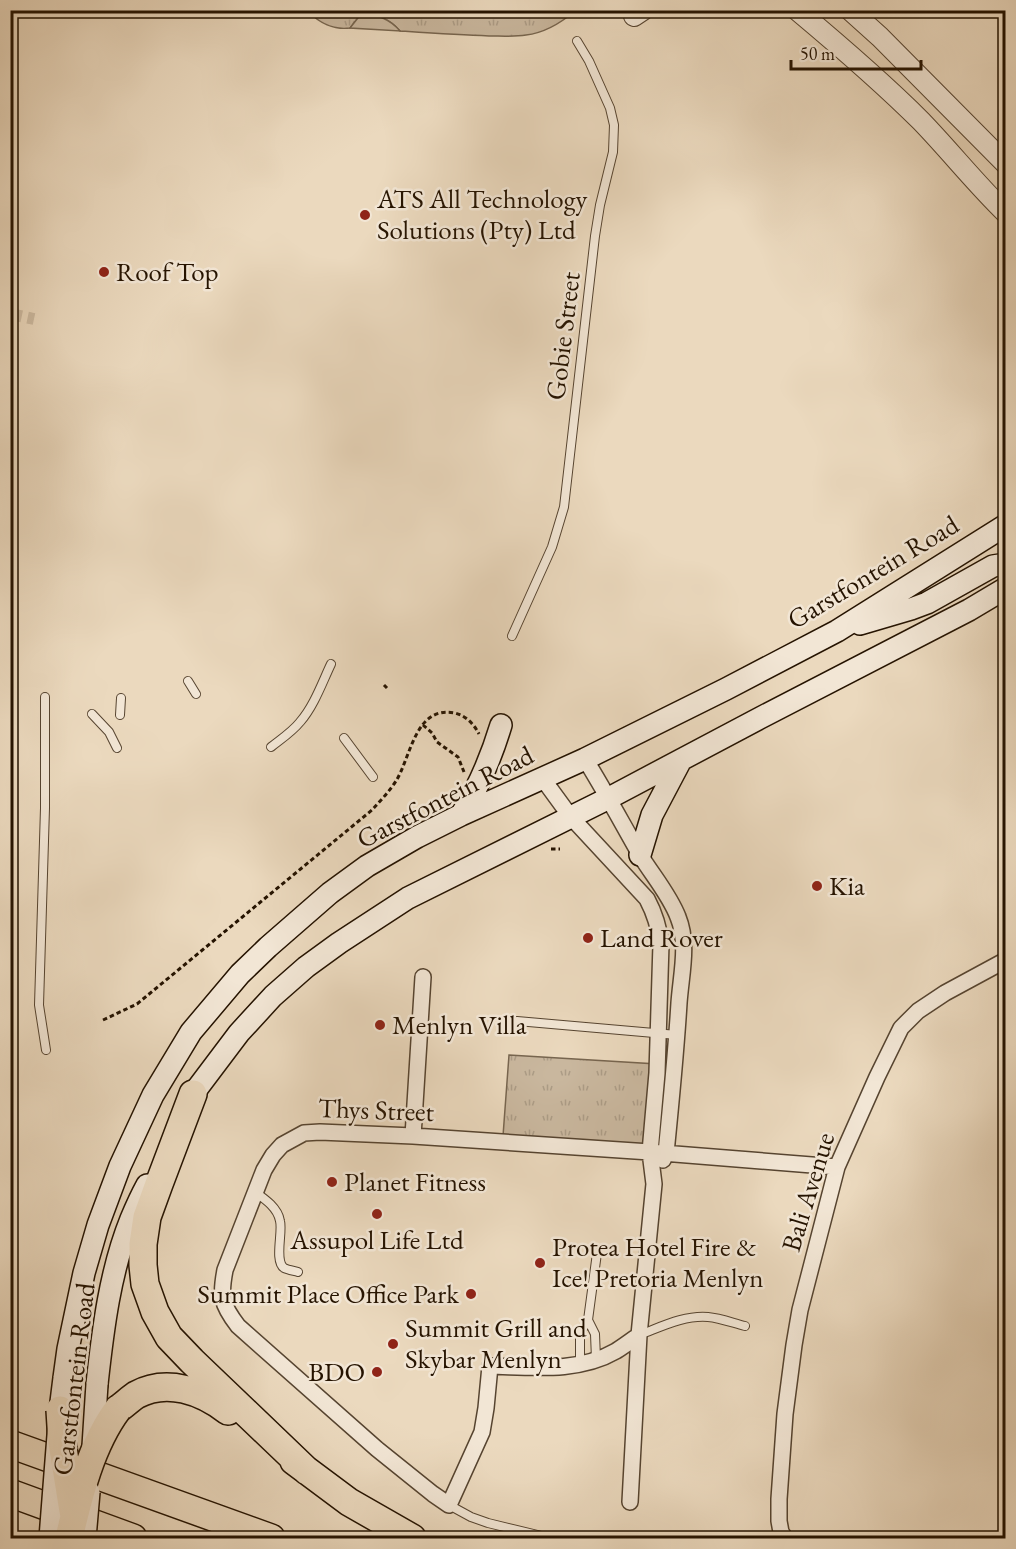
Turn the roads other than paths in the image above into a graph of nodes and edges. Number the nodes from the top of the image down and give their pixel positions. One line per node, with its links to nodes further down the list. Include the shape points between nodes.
1 (797, 10): 5 (street, via 910,110)
2 (849, 10): 4 (street)
3 (577, 41): 10 (lane, Gobie Street, via 610,108 614,142 595,236 564,507 552,547)
4 (1005, 164)
5 (1005, 213)
6 (1005, 525): 9 (main road, Garstfontein Road)
7 (1005, 564): 9 (main road, via 993,566 927,603)
8 (998, 596): 23 (main road, Garstfontein Road)
9 (837, 631): 22 (main road, Garstfontein Road)
10 (512, 636)
11 (331, 664): 20 (lane, via 304,717)
12 (188, 681): 13 (lane)
13 (196, 694)
14 (45, 697): 35 (lane, via 39,1005)
15 (121, 698): 17 (lane)
16 (92, 714): 21 (lane, via 110,732)
17 (120, 715)
18 (501, 725): 27 (main road, via 489,763)
19 (344, 738): 24 (lane)
20 (271, 747)
21 (117, 748)
22 (585, 759): 25 (main road, Garstfontein Road); 26 (street)
23 (681, 760): 26 (main road, Garstfontein Road); 29 (main road, via 652,815)
24 (373, 777)
25 (543, 779): 27 (main road, Garstfontein Road); 28 (street)
26 (609, 798): 28 (main road, Garstfontein Road); 29 (street)
27 (460, 815): 50 (main road, Garstfontein Road, bridge, via 367,866 330,893 268,947 191,1032 153,1095 98,1225 68,1349)
28 (570, 816): 33 (street, via 647,899 655,914 661,944); 36 (main road, Garstfontein Road, via 408,898 306,967 239,1034)
29 (640, 855): 34 (street, via 668,897 681,927 685,958)
30 (1005, 960): 40 (street, Bali Avenue, via 945,993 901,1028)
31 (423, 977): 37 (street)
32 (517, 1021): 33 (lane)
33 (659, 1032): 34 (lane); 38 (street)
34 (677, 1035): 39 (street)
35 (46, 1050)
36 (193, 1094): 52 (main road, Garstfontein Road, bridge, via 160,1154 131,1220 111,1285 97,1384); 53 (highway, via 147,1217 143,1244 146,1284 169,1338)
37 (413, 1136): 38 (street, Thys Street); 42 (street, Thys Street, via 304,1133 273,1155)
38 (650, 1152): 39 (street, Thys Street); 41 (street)
39 (666, 1153): 40 (street, Thys Street); 41 (street)
40 (837, 1167): 63 (street, Bali Avenue, via 794,1345 779,1499 779,1521)
41 (654, 1184): 47 (street)
42 (255, 1192): 44 (lane, via 275,1210 280,1221 279,1261 284,1268); 56 (street, Thys Street, via 225,1270 222,1294 228,1314 377,1449)
43 (597, 1253): 45 (lane)
44 (298, 1272)
45 (588, 1320): 48 (lane, via 595,1334); 49 (lane, via 580,1333)
46 (745, 1326): 47 (lane, via 708,1317 689,1318)
47 (639, 1335): 48 (street, via 615,1352); 55 (street)
48 (596, 1359): 49 (street)
49 (580, 1364): 56 (street, via 490,1366 482,1432)
50 (60, 1410): 57 (highway, bridge); 58 (main road, Garstfontein Road, bridge)
51 (13, 1445): 60 (highway)
52 (93, 1455): 53 (highway, bridge, via 118,1409 152,1389 179,1387 223,1407); 57 (highway, bridge)
53 (307, 1471): 61 (highway, via 349,1502)
54 (10, 1493): 59 (highway)
55 (630, 1502)
56 (448, 1505): 62 (lane, via 488,1523)
57 (77, 1533)
58 (50, 1539)
59 (133, 1539)
60 (272, 1539)
61 (412, 1539)
62 (550, 1539)
63 (785, 1539)

